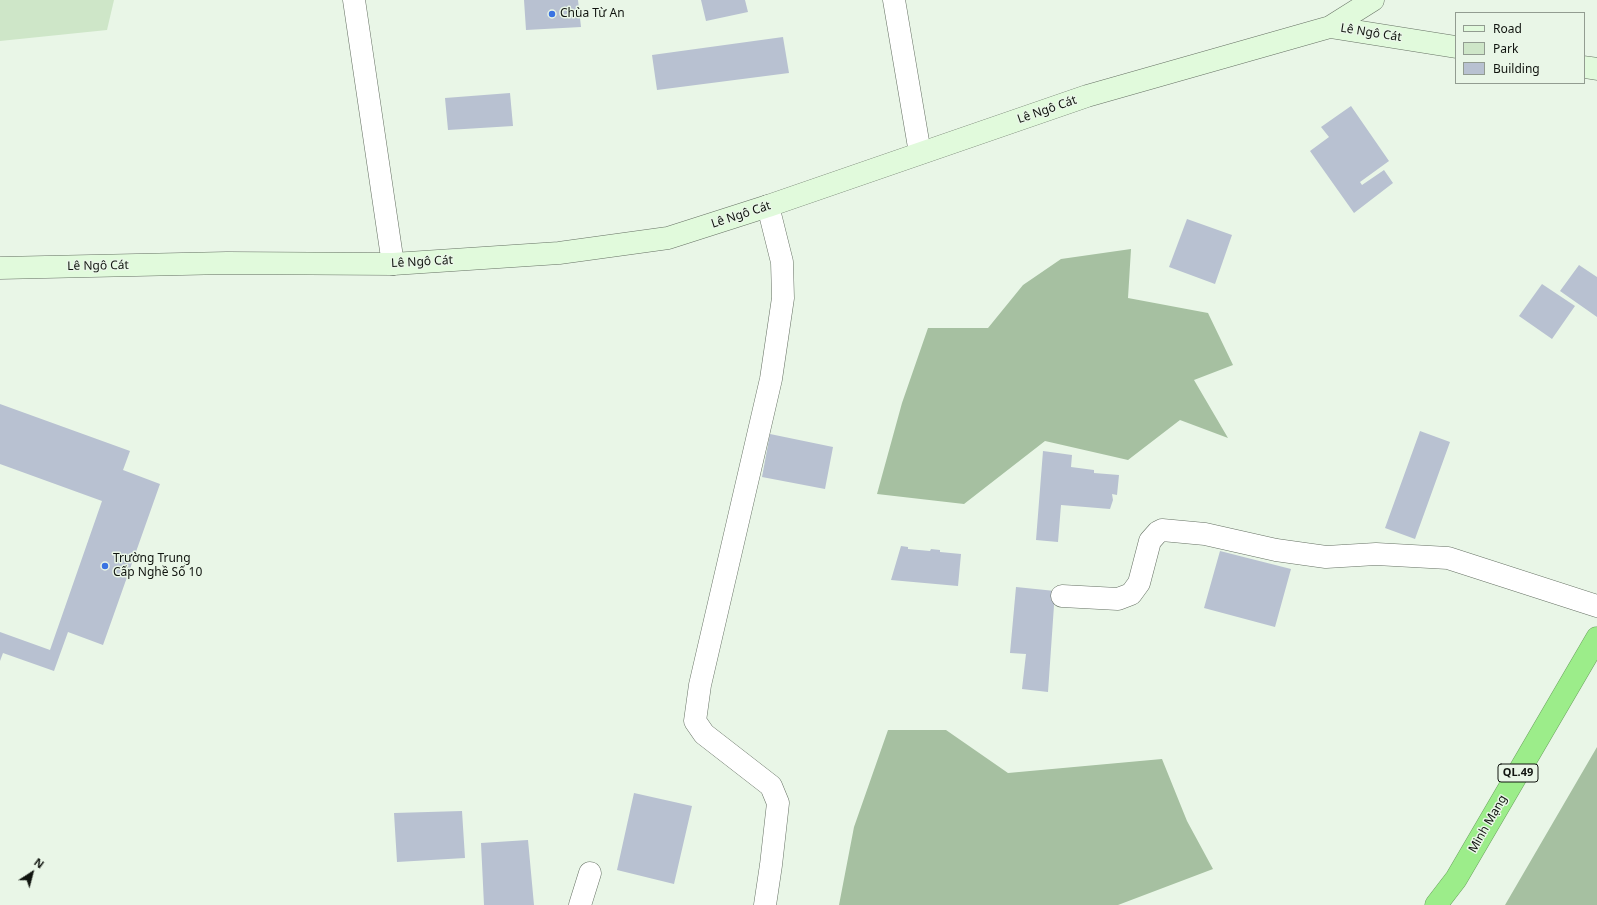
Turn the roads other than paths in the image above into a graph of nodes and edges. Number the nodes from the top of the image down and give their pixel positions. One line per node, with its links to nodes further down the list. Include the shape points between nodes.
1 (354, 0): 10 (street)
2 (894, 0): 8 (street)
3 (1373, 0): 4 (street)
4 (1330, 27): 5 (street, Lê Ngô Cát); 8 (street, Lê Ngô Cát, via 1087,96)
5 (1455, 47)
6 (1585, 67): 7 (street)
7 (1597, 69)
8 (920, 154): 9 (street, Lê Ngô Cát)
9 (768, 206): 10 (street, Lê Ngô Cát, via 668,238 559,253); 17 (street, via 782,262 783,298 771,379 700,685 695,721 704,734 772,786 778,803)
10 (393, 264): 11 (street, Lê Ngô Cát, via 227,263)
11 (0, 268)
12 (1062, 596): 13 (street, via 1118,599 1131,594 1139,583 1150,541 1162,530 1205,534 1276,550 1326,557 1376,554 1448,558)
13 (1597, 606)
14 (1597, 638): 18 (highway, Minh Mạng / QL.49, via 1456,879)
15 (590, 874): 16 (street)
16 (580, 905)
17 (765, 905)
18 (1436, 905)

